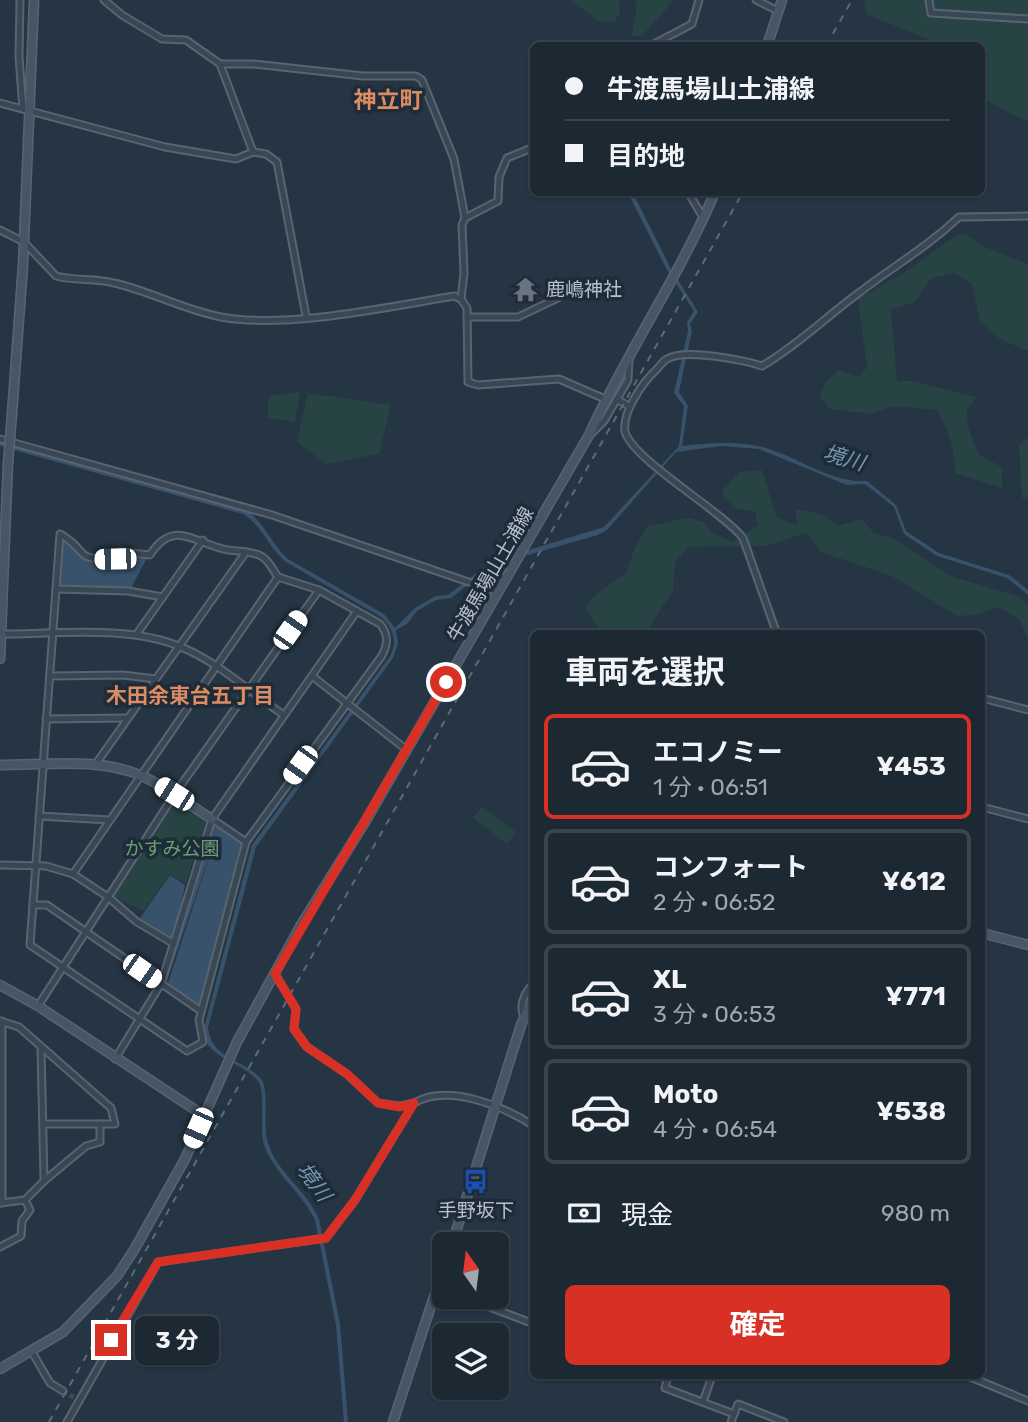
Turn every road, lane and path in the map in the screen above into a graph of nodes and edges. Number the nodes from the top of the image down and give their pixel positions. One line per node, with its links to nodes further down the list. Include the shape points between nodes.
1 (20, 0): 14 (street, via 19,57)
2 (34, 0): 14 (street)
3 (104, 0): 12 (street, via 162,39 186,40)
4 (699, 0): 10 (street, via 692,24)
5 (756, 0): 8 (street)
6 (782, 0): 8 (street)
7 (929, 0): 9 (street, via 931,13)
8 (778, 11): 11 (street)
9 (1028, 19)
10 (659, 42)
11 (768, 42)
12 (220, 64): 16 (street); 20 (street, via 416,76 429,90 454,159)
13 (0, 103): 14 (street)
14 (26, 110): 16 (street, via 165,146 236,159); 23 (street)
15 (530, 149): 20 (street, via 507,158 499,177 498,201)
16 (253, 152): 26 (street, via 267,154 277,162)
17 (690, 196): 21 (street)
18 (713, 196): 21 (street, 牛渡馬場山土浦線)
19 (1028, 216): 31 (street, via 959,217 927,247 762,366 738,359 668,358)
20 (465, 218): 25 (street)
21 (704, 219): 28 (street, 牛渡馬場山土浦線)
22 (0, 230): 23 (street)
23 (24, 242): 26 (street, via 55,276 69,280 137,288 222,317); 43 (street, bridge)
24 (553, 282): 27 (street, via 558,298 518,317)
25 (461, 299): 26 (street, via 454,296); 27 (street)
26 (306, 316)
27 (467, 317): 29 (street, via 467,369 472,385 558,379)
28 (629, 359): 29 (street, 牛渡馬場山土浦線); 30 (street, via 628,380)
29 (605, 399): 32 (street, 牛渡馬場山土浦線)
30 (617, 399): 31 (street); 32 (street)
31 (630, 408): 42 (street, via 627,438 663,474 734,526 743,538)
32 (589, 435): 39 (street, 牛渡馬場山土浦線)
33 (0, 439): 39 (street, via 272,515)
34 (203, 540): 35 (street, via 214,547); 37 (street, via 176,535 156,544 150,555 120,552 115,559 88,559 60,534); 40 (street)
35 (246, 552): 36 (street, via 268,561); 46 (street)
36 (278, 577): 38 (street); 48 (street)
37 (56, 589): 40 (street); 44 (street)
38 (319, 590): 41 (street); 52 (street)
39 (498, 592): 59 (street, 牛渡馬場山土浦線)
40 (163, 597): 45 (street)
41 (357, 611): 50 (street); 54 (street, via 380,624 387,645)
42 (776, 630)
43 (1, 634): 44 (street); 47 (street)
44 (52, 635): 45 (street); 49 (street)
45 (136, 635): 46 (street)
46 (179, 646): 48 (street); 51 (street)
47 (0, 659)
48 (215, 667): 52 (street); 63 (street)
49 (50, 676): 51 (street); 58 (street)
50 (312, 676): 54 (street); 56 (street)
51 (156, 679): 57 (street)
52 (248, 690): 56 (street); 64 (street)
53 (985, 699): 55 (street)
54 (347, 702): 59 (street); 70 (street)
55 (1028, 710)
56 (284, 715): 69 (street)
57 (127, 718): 58 (street); 62 (street)
58 (46, 719): 61 (street)
59 (407, 750): 81 (street, 牛渡馬場山土浦線)
60 (0, 765): 61 (street)
61 (43, 765): 62 (street); 66 (street)
62 (95, 765): 63 (street)
63 (139, 775): 64 (street); 68 (street)
64 (174, 794): 69 (street); 74 (street)
65 (985, 808): 67 (street)
66 (39, 816): 68 (street); 72 (street)
67 (1028, 819)
68 (109, 820): 73 (street)
69 (212, 820): 70 (street); 78 (street)
70 (246, 842): 87 (street)
71 (0, 865): 72 (street)
72 (36, 865): 73 (street); 75 (street)
73 (73, 874): 74 (street)
74 (108, 897): 76 (street); 78 (street, via 137,922)
75 (33, 905): 76 (street, via 47,905); 80 (street, via 30,945)
76 (85, 932): 80 (street); 82 (street)
77 (985, 934): 79 (street)
78 (174, 944): 82 (street)
79 (1028, 945)
80 (62, 966): 86 (street); 89 (street)
81 (275, 974): 93 (street, via 296,1009 294,1029 307,1047 347,1074 378,1103 400,1107); 95 (street, 牛渡馬場山土浦線)
82 (161, 984): 87 (street); 89 (street)
83 (0, 985): 86 (street)
84 (530, 989): 88 (street, via 521,1010)
85 (530, 1005): 88 (street)
86 (38, 1006): 92 (street)
87 (201, 1012): 89 (street, via 203,1042 187,1051)
88 (524, 1018): 94 (street)
89 (141, 1020): 92 (street)
90 (1, 1021): 91 (street, via 19,1027); 99 (street)
91 (41, 1048): 96 (street); 97 (street, via 111,1108 115,1124)
92 (115, 1059): 95 (street)
93 (414, 1103): 94 (street, via 432,1096); 117 (street, via 355,1200 326,1238 158,1262)
94 (496, 1105): 98 (street); 103 (street)
95 (203, 1115): 108 (street, 牛渡馬場山土浦線, via 169,1189 117,1276 72,1324)
96 (44, 1124): 97 (street); 100 (street)
97 (100, 1124): 100 (street, via 100,1142 86,1146)
98 (530, 1124)
99 (1, 1156): 102 (street)
100 (44, 1181): 101 (street)
101 (25, 1200): 102 (street); 104 (street, via 30,1210 22,1221 20,1236)
102 (1, 1203)
103 (456, 1232)
104 (0, 1247)
105 (434, 1309): 118 (street)
106 (495, 1309): 107 (street)
107 (530, 1322)
108 (32, 1352): 109 (street, 牛渡馬場山土浦線); 113 (street, via 50,1383)
109 (0, 1369)
110 (667, 1379): 115 (street, via 665,1388)
111 (711, 1379): 115 (street)
112 (975, 1379): 114 (street)
113 (63, 1391)
114 (1028, 1401)
115 (703, 1402): 116 (street)
116 (734, 1414): 119 (street); 120 (street, via 738,1404)
117 (67, 1422)
118 (393, 1422)
119 (732, 1422)
120 (784, 1422)

